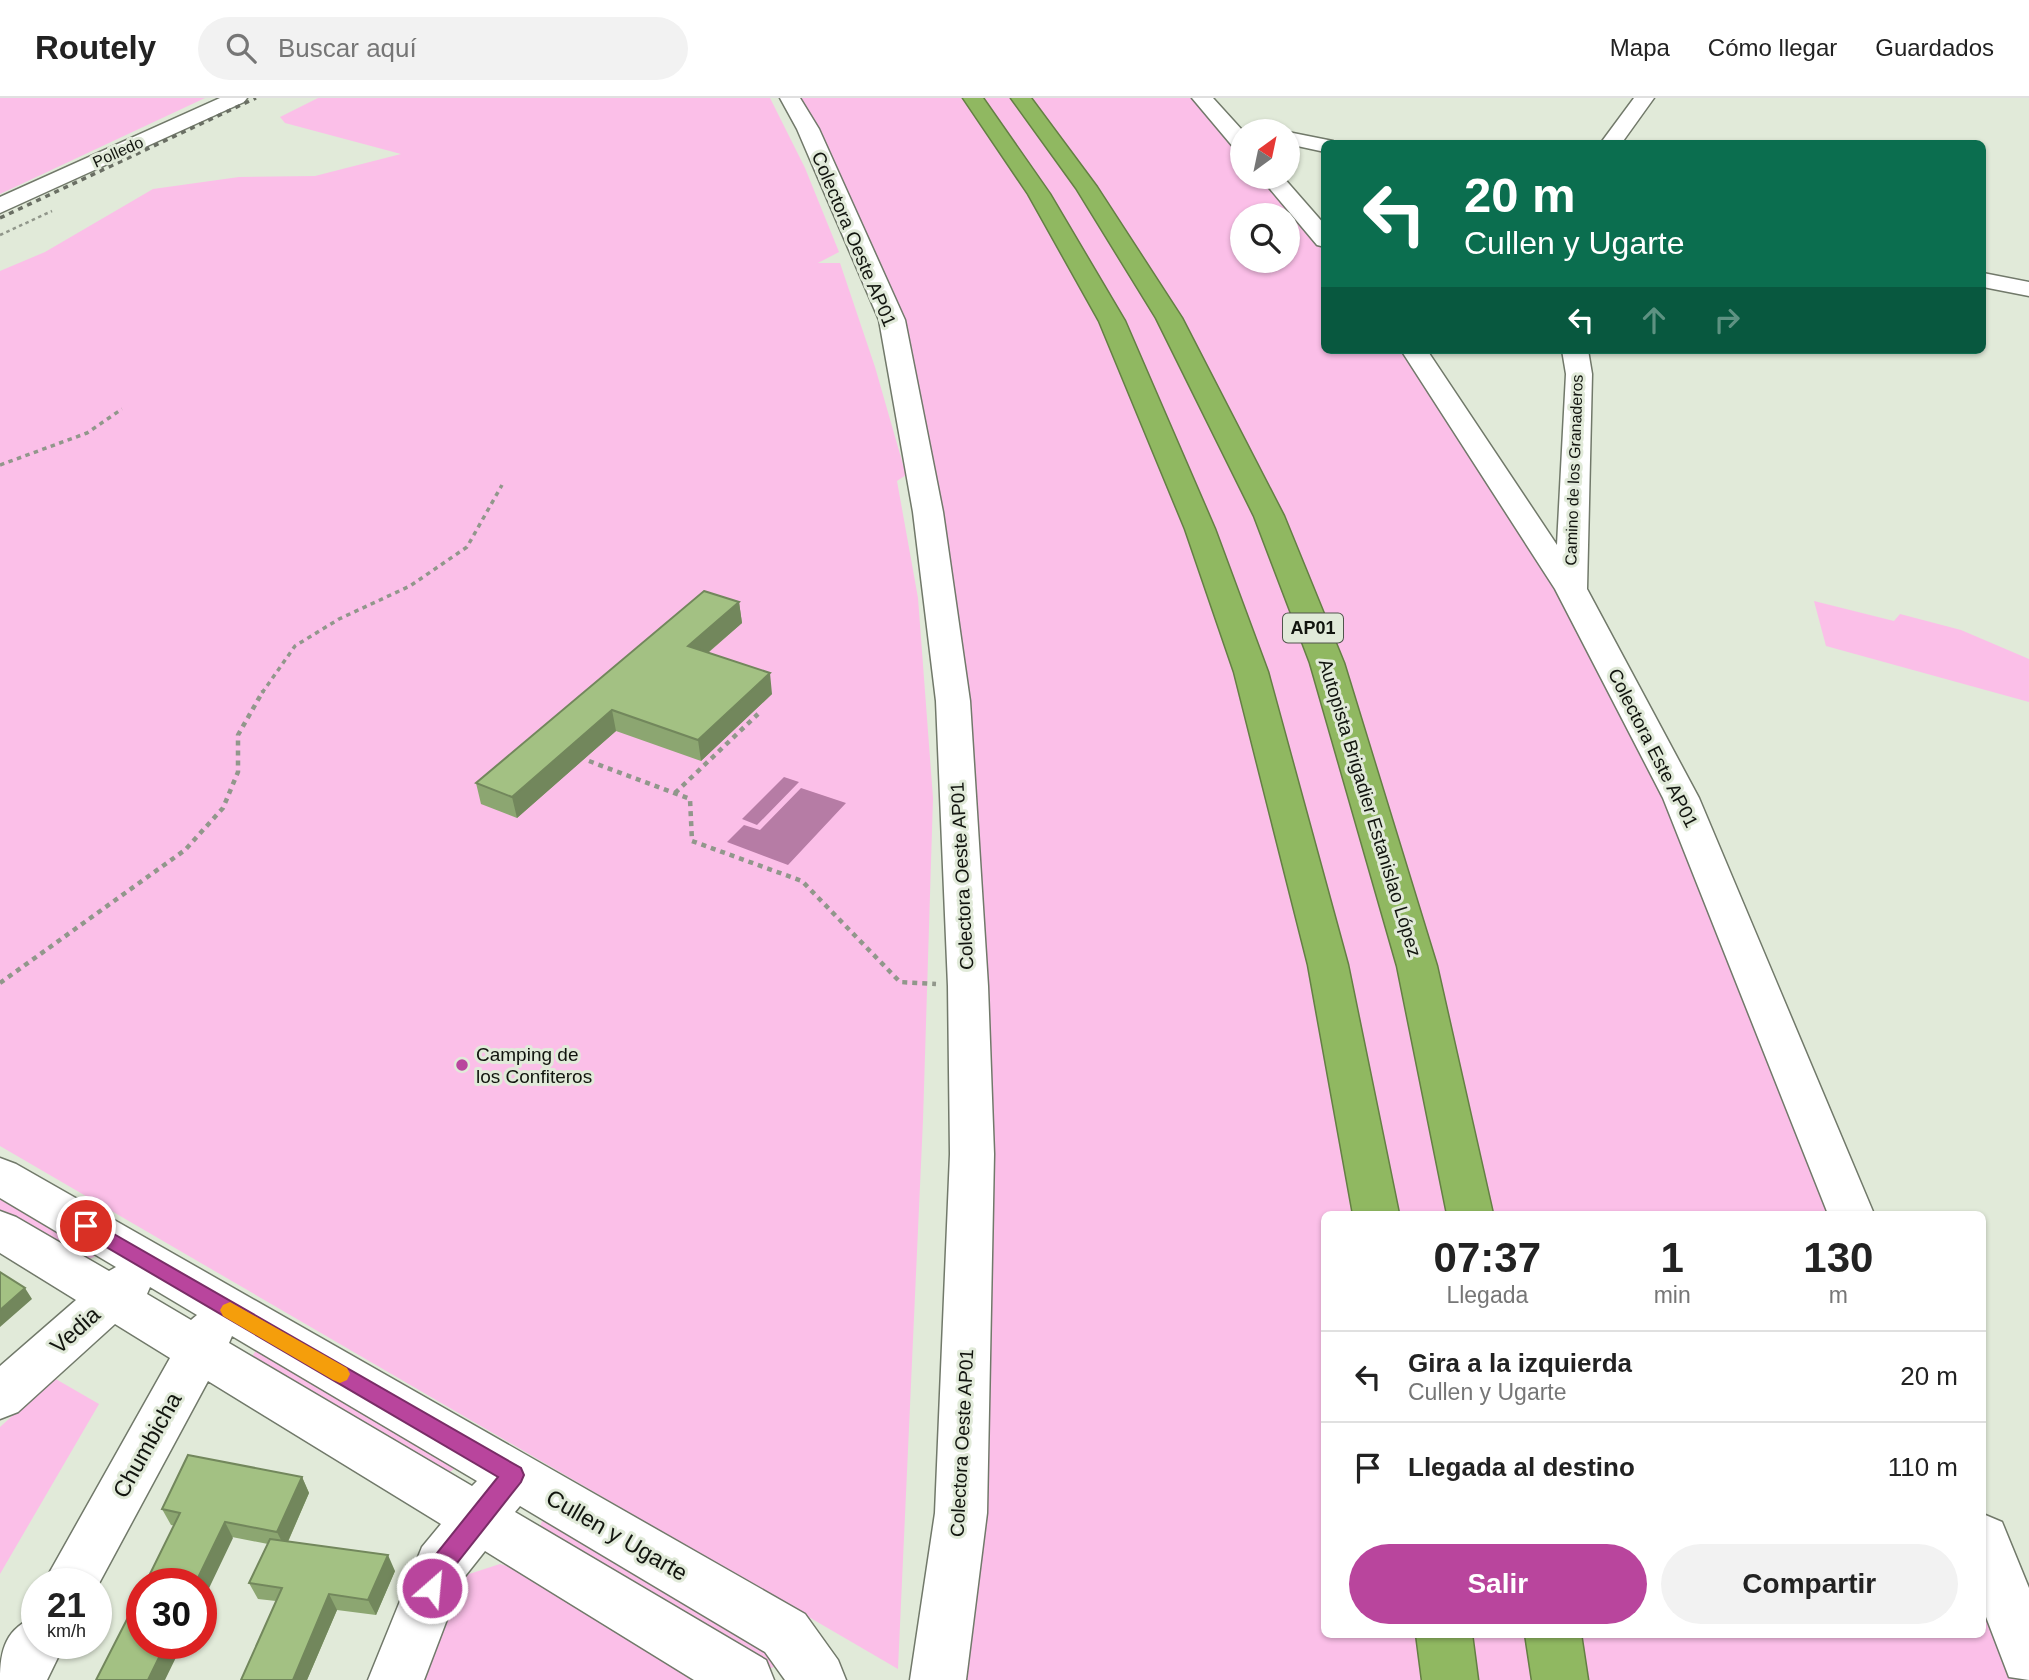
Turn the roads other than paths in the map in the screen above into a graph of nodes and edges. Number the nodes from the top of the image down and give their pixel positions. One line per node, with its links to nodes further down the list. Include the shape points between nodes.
1 (237, 98): 12 (street, Polledo)
2 (790, 98): 41 (street, Colectora Oeste AP01, via 891,320 929,512 953,701 972,1154 961,1513)
3 (973, 98): 20 (highway, via 1039,194 1112,321 1200,528 1251,672 1328,965)
4 (1021, 98): 21 (highway, Autopista Brigadier Estanislao López / AP01, via 1086,187 1169,318 1269,516 1327,663 1418,966)
5 (1202, 98): 7 (street)
6 (1644, 98): 8 (street)
7 (1230, 128)
8 (1613, 140)
9 (1300, 141): 10 (street)
10 (1321, 145)
11 (1281, 189): 13 (street)
12 (0, 206)
13 (1321, 235)
14 (1986, 281): 15 (street)
15 (2029, 289)
16 (1417, 354): 18 (street, Colectora Este AP01)
17 (1576, 354): 18 (street, Camino de los Granaderos, via 1579,374)
18 (1571, 589): 22 (street, Colectora Este AP01, via 1681,798)
19 (0, 1176): 24 (street, Cullen y Ugarte)
20 (1375, 1211)
21 (1469, 1211)
22 (1850, 1211)
23 (0, 1230): 25 (street)
24 (150, 1263): 25 (street, Vedia); 26 (street, Cullen y Ugarte)
25 (112, 1298): 27 (street); 28 (street, Vedia)
26 (223, 1306): 27 (street, Chumbicha); 29 (street, Cullen y Ugarte)
27 (200, 1350): 30 (street); 32 (street, Chumbicha)
28 (0, 1397)
29 (513, 1475): 30 (street); 40 (street, Cullen y Ugarte, via 785,1633)
30 (478, 1519): 38 (street, via 441,1565); 39 (street)
31 (1986, 1547): 35 (street)
32 (79, 1568)
33 (1445, 1638): 42 (highway)
34 (1554, 1638): 43 (highway)
35 (2029, 1658)
36 (28, 1659): 37 (street)
37 (17, 1680)
38 (396, 1680)
39 (746, 1680)
40 (818, 1680)
41 (938, 1680)
42 (1450, 1680)
43 (1560, 1680)

